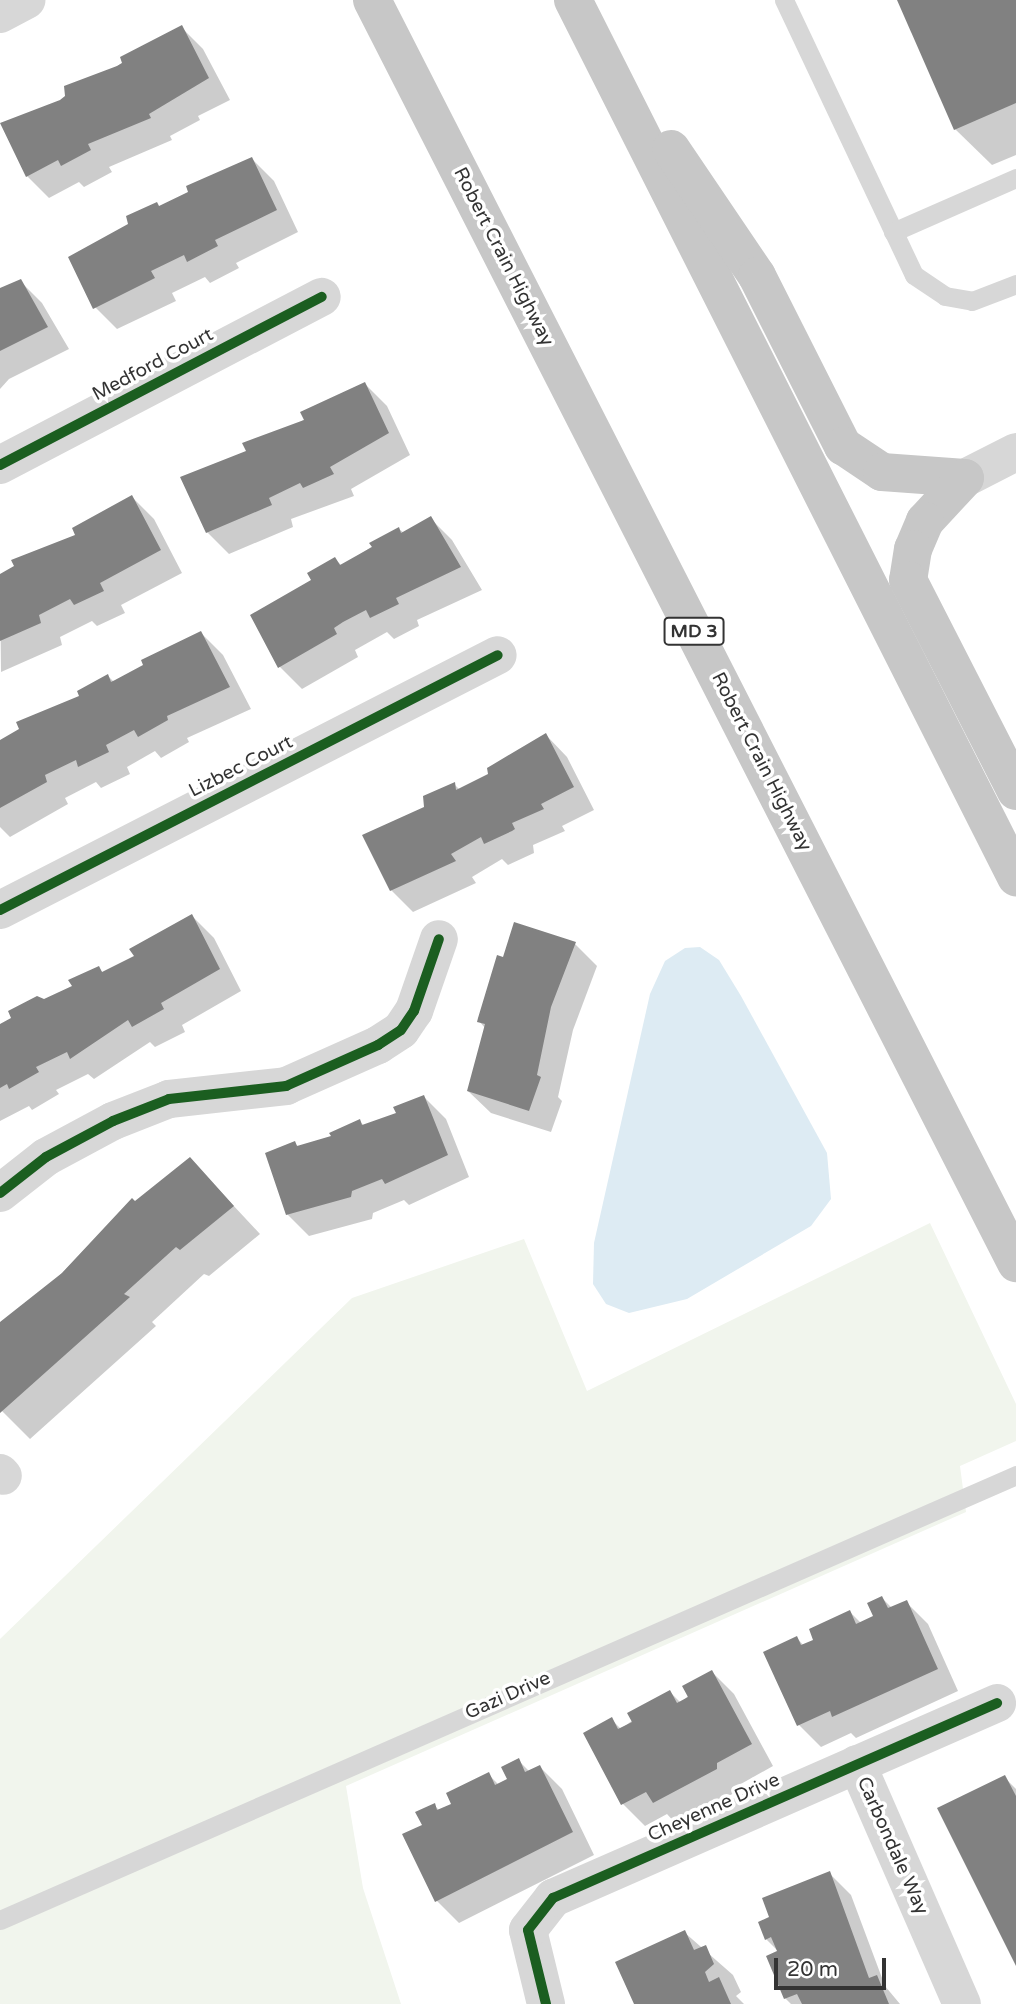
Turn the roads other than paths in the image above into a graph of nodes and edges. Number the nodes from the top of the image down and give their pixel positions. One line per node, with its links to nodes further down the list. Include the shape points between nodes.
1 (26, 0): 5 (street)
2 (372, 0): 19 (highway, Robert Crain Highway / MD 3)
3 (783, 0): 7 (lane)
4 (577, 8): 12 (highway, via 757,276 843,446 882,472); 15 (highway)
5 (0, 14)
6 (1016, 178): 7 (lane)
7 (893, 232): 8 (lane, via 914,275 945,296 972,301)
8 (1016, 284)
9 (322, 296): 11 (street, Medford Court)
10 (1016, 452): 12 (street)
11 (0, 465)
12 (965, 478): 14 (highway, via 925,521 913,550 908,580)
13 (498, 655): 16 (street, Lizbec Court)
14 (1016, 791)
15 (1016, 877)
16 (0, 910)
17 (439, 939): 18 (street, via 414,1011 401,1030 379,1045 286,1086 169,1099 113,1121 46,1157)
18 (0, 1193)
19 (1016, 1263)
20 (1016, 1475): 23 (lane, Gazi Drive)
21 (997, 1703): 22 (street, Cheyenne Drive)
22 (857, 1764): 24 (street, Cheyenne Drive, via 553,1898 528,1930); 25 (street, Carbondale Way)
23 (0, 1920)
24 (547, 2004)
25 (962, 2004)

